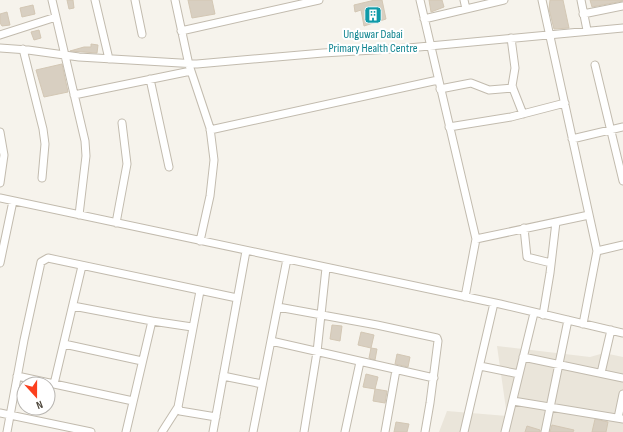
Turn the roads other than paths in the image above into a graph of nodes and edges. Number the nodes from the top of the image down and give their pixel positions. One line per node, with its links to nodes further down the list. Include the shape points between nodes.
1 (52, 0): 15 (street)
2 (95, 0): 28 (street)
3 (135, 0): 20 (street)
4 (174, 0): 19 (street)
5 (319, 0): 11 (street)
6 (420, 0): 16 (street)
7 (464, 0): 13 (street)
8 (504, 0): 13 (street)
9 (542, 0): 21 (street)
10 (581, 0): 14 (street)
11 (307, 1): 19 (street)
12 (623, 6): 14 (street)
13 (466, 9): 16 (street)
14 (583, 14): 18 (street)
15 (56, 17): 22 (street); 27 (street)
16 (424, 19): 24 (street)
17 (623, 28): 18 (street)
18 (587, 30): 21 (street)
19 (181, 31): 30 (street)
20 (142, 34)
21 (550, 34): 23 (street); 36 (street)
22 (0, 35)
23 (511, 38): 24 (street); 33 (street, via 515,68)
24 (430, 46): 30 (street); 32 (street)
25 (0, 48): 26 (street)
26 (23, 49): 27 (street); 47 (street, via 43,129 45,144)
27 (64, 56): 28 (street); 35 (street)
28 (109, 59): 30 (street)
29 (595, 65): 42 (street)
30 (190, 68): 31 (street); 41 (street)
31 (150, 79): 35 (street); 45 (street)
32 (438, 80): 34 (street); 41 (street)
33 (513, 88): 34 (street, via 489,90 471,83); 37 (street)
34 (440, 89): 39 (street)
35 (74, 95): 52 (street, via 86,156)
36 (565, 103): 37 (street); 44 (street)
37 (523, 114): 39 (street)
38 (122, 123): 55 (street, via 127,164)
39 (449, 127): 57 (street)
40 (623, 127): 42 (street)
41 (210, 130): 58 (street, via 214,160 210,196)
42 (610, 130): 44 (street); 46 (street)
43 (0, 132): 49 (street, via 4,155)
44 (572, 139): 53 (street)
45 (169, 167)
46 (622, 170): 48 (street)
47 (42, 178)
48 (623, 181)
49 (0, 183)
50 (0, 198): 51 (street)
51 (12, 201): 52 (street); 63 (street)
52 (79, 215): 55 (street)
53 (589, 215): 54 (street); 61 (street)
54 (556, 222): 56 (street); 64 (street)
55 (116, 223): 58 (street)
56 (524, 228): 57 (street); 64 (street, via 527,257)
57 (476, 239): 68 (street)
58 (200, 241): 60 (street)
59 (623, 245): 61 (street)
60 (246, 251): 62 (street); 69 (street)
61 (598, 251): 78 (street)
62 (288, 259): 66 (street); 72 (street)
63 (0, 262)
64 (551, 263): 74 (street)
65 (82, 266): 67 (street); 71 (street); 93 (street, via 48,258 41,262)
66 (326, 268): 68 (street); 75 (street)
67 (200, 291): 69 (street); 79 (street)
68 (465, 297): 70 (street)
69 (237, 298): 95 (street)
70 (494, 303): 73 (street); 89 (street)
71 (73, 306): 77 (street); 83 (street)
72 (278, 307): 75 (street); 82 (street)
73 (534, 312): 74 (street); 85 (street)
74 (543, 315): 76 (street)
75 (321, 316): 84 (street); 96 (street, via 377,324 437,338)
76 (568, 320): 78 (street); 88 (street)
77 (152, 321): 79 (street); 86 (street)
78 (583, 324): 80 (street)
79 (192, 327): 104 (street)
80 (611, 330): 81 (street); 91 (street)
81 (623, 332)
82 (271, 341): 84 (street); 100 (street)
83 (64, 344): 86 (street); 94 (street)
84 (317, 352): 87 (street); 116 (street)
85 (523, 357): 88 (street); 92 (street)
86 (142, 361): 102 (street)
87 (360, 362): 90 (street); 117 (street)
88 (559, 364): 91 (street); 105 (street)
89 (480, 366): 92 (street); 120 (street)
90 (396, 370): 96 (street); 118 (street)
91 (601, 373): 97 (street)
92 (519, 374): 103 (street)
93 (17, 376)
94 (56, 376)
95 (223, 376): 100 (street); 108 (street)
96 (434, 378): 119 (street)
97 (623, 378)
98 (16, 382): 107 (street)
99 (56, 384): 102 (street)
100 (262, 384): 115 (street)
101 (623, 394): 109 (street)
102 (133, 401): 112 (street)
103 (513, 401): 105 (street); 121 (street)
104 (178, 407): 108 (street, via 180,411); 113 (street)
105 (550, 407): 109 (street); 122 (street)
106 (0, 413): 107 (street)
107 (10, 415): 110 (street); 111 (street)
108 (216, 417): 114 (street)
109 (620, 419)
110 (7, 432)
111 (91, 432)
112 (126, 432)
113 (162, 432)
114 (213, 432)
115 (253, 432)
116 (304, 432)
117 (345, 432)
118 (384, 432)
119 (424, 432)
120 (464, 432)
121 (505, 432)
122 (545, 432)

